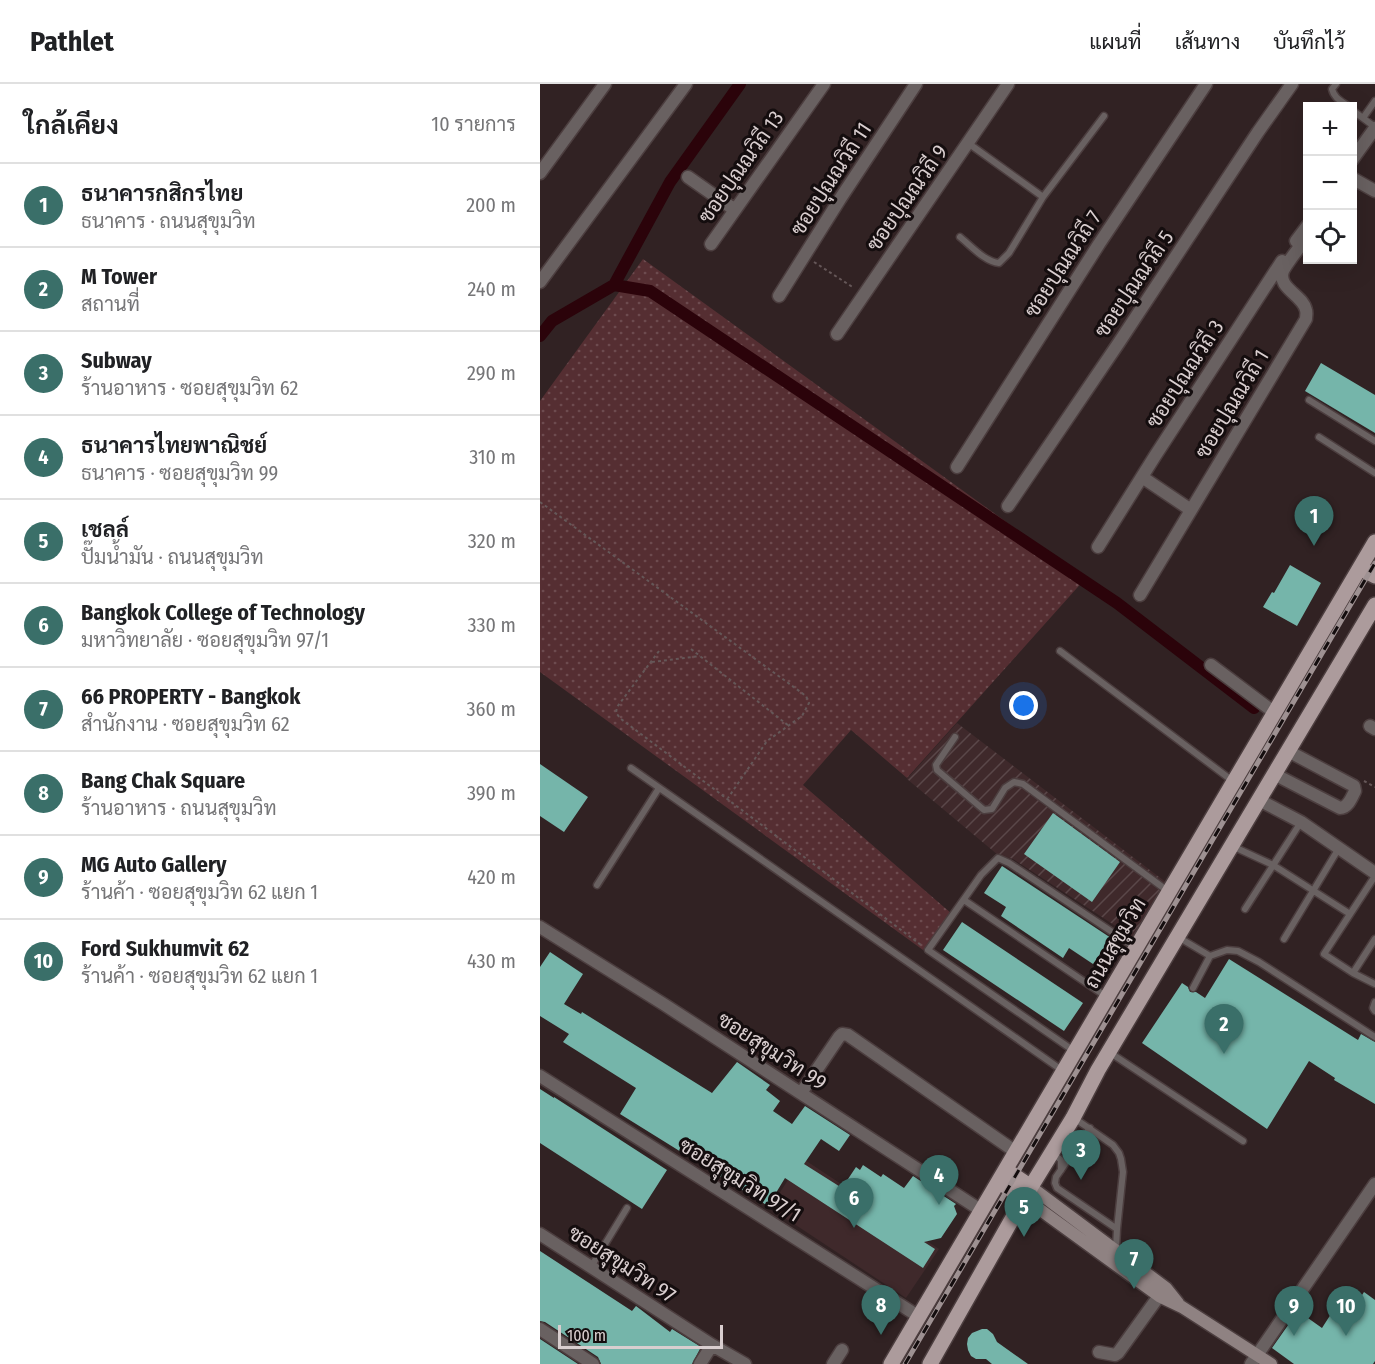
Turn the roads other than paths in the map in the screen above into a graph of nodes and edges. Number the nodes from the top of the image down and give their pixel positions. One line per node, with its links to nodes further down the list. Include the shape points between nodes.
1 (605, 84): 17 (street)
2 (686, 84): 27 (street)
3 (824, 84): 22 (street, ซอยปุณณวิถี 13)
4 (916, 84): 28 (street, ซอยปุณณวิถี 11)
5 (1008, 84): 15 (street, ซอยปุณณวิถี 9)
6 (1206, 84): 33 (street, ซอยปุณณวิถี 7)
7 (1292, 84): 36 (street, ซอยปุณณวิถี 5)
8 (1336, 84): 10 (lane, via 1332,89)
9 (1375, 101): 13 (lane)
10 (1342, 102)
11 (1357, 113): 13 (lane)
12 (1104, 116): 21 (lane)
13 (1363, 118): 14 (lane)
14 (1375, 127): 16 (street)
15 (968, 143): 21 (lane); 29 (street, ซอยปุณณวิถี 9)
16 (1356, 156)
17 (540, 174)
18 (688, 177): 22 (street)
19 (1357, 180): 20 (street)
20 (1375, 191)
21 (1043, 197): 24 (lane, via 1009,253 999,262 985,257)
22 (735, 210): 26 (street, ซอยปุณณวิถี 13)
23 (1303, 232): 35 (street, ซอยปุณณวิถี 3)
24 (960, 237)
25 (1303, 243): 37 (street, ซอยปุณณวิถี 1, via 1283,271 1282,280 1302,302 1306,319)
26 (711, 244)
27 (540, 282)
28 (778, 296)
29 (837, 334)
30 (1309, 400): 32 (lane)
31 (1319, 436): 34 (lane)
32 (1375, 441)
33 (957, 468)
34 (1375, 473)
35 (1142, 477): 37 (street); 39 (street, ซอยปุณณวิถี 3)
36 (1008, 506)
37 (1191, 510): 42 (street, ซอยปุณณวิถี 1)
38 (1375, 542): 40 (main road, ถนนสุขุมวิท)
39 (1098, 547)
40 (1360, 567): 41 (main road); 47 (main road, ถนนสุขุมวิท)
41 (1375, 576)
42 (1140, 595)
43 (1375, 605): 44 (main road)
44 (1370, 625): 49 (main road)
45 (1060, 651): 52 (lane)
46 (1211, 666): 47 (street)
47 (1275, 713): 52 (main road, ถนนสุขุมวิท)
48 (955, 737): 62 (lane, via 936,765 937,770 984,810 992,809 1005,788 1014,782 1023,784)
49 (1288, 751): 51 (main road); 51 (street, via 1354,786 1346,806 1340,808)
50 (631, 768): 53 (lane)
51 (1274, 774): 54 (main road)
52 (1234, 782): 62 (main road, ถนนสุขุมวิท)
53 (659, 788): 60 (lane); 81 (lane)
54 (1259, 800): 55 (street); 56 (main road)
55 (1301, 822): 57 (street); 58 (lane)
56 (1232, 846): 58 (lane); 67 (main road)
57 (1339, 848): 59 (street); 61 (lane)
58 (1273, 865): 61 (lane); 64 (lane)
59 (1375, 874): 65 (lane)
60 (597, 885)
61 (1313, 891): 65 (lane); 68 (lane)
62 (1169, 892): 70 (main road, ถนนสุขุมวิท)
63 (964, 900): 70 (lane, via 998,858); 75 (lane); 79 (lane, via 928,950)
64 (1245, 909)
65 (1350, 914): 72 (lane, via 1324,954)
66 (540, 927): 83 (street, ซอยสุขุมวิท 99)
67 (1178, 936): 71 (lane); 80 (main road)
68 (1284, 939)
69 (1375, 939): 72 (lane)
70 (1136, 948): 75 (main road, ถนนสุขุมวิท)
71 (1209, 956): 74 (lane); 78 (lane, via 1238,951)
72 (1353, 973): 73 (lane)
73 (1375, 984)
74 (1192, 988)
75 (1108, 997): 79 (main road, ถนนสุขุมวิท)
76 (1375, 1002): 77 (lane)
77 (1375, 1011)
78 (1375, 1037)
79 (1075, 1052): 81 (main road, ถนนสุขุมวิท)
80 (1109, 1052): 84 (main road); 86 (lane)
81 (1064, 1071): 87 (main road, ถนนสุขุมวิท)
82 (540, 1076): 101 (street, ซอยสุขุมวิท 97/1)
83 (801, 1093): 87 (street, via 839,1037 848,1035); 94 (street, ซอยสุขุมวิท 99)
84 (1073, 1118): 85 (lane); 88 (main road)
85 (1090, 1128): 89 (lane); 95 (lane, via 1113,1145 1121,1159)
86 (1243, 1141)
87 (1016, 1152): 90 (main road, ถนนสุขุมวิท)
88 (1052, 1153): 89 (lane, via 1061,1160); 92 (main road)
89 (1061, 1171): 95 (lane, via 1055,1181 1057,1188)
90 (1003, 1176): 92 (main road); 94 (main road, ถนนสุขุมวิท)
91 (1375, 1184): 106 (street)
92 (1027, 1193): 97 (street); 99 (street); 112 (main road)
93 (627, 1208): 98 (lane)
94 (982, 1210): 101 (main road, ถนนสุขุมวิท)
95 (1117, 1229): 97 (lane)
96 (540, 1234): 98 (street, ซอยสุขุมวิท 97)
97 (1116, 1251): 100 (street, via 1166,1288)
98 (591, 1267): 103 (street, ซอยสุขุมวิท 97)
99 (1160, 1296): 100 (street); 105 (street, via 1118,1353)
100 (1182, 1307): 106 (street)
101 (918, 1316): 111 (main road, ถนนสุขุมวิท)
102 (540, 1329): 107 (street)
103 (712, 1345): 108 (street); 109 (street, ซอยสุขุมวิท 97)
104 (842, 1350): 110 (street)
105 (1099, 1352)
106 (1254, 1359): 113 (street)
107 (593, 1364)
108 (700, 1364)
109 (745, 1364)
110 (833, 1364)
111 (891, 1364)
112 (930, 1364)
113 (1271, 1364)

